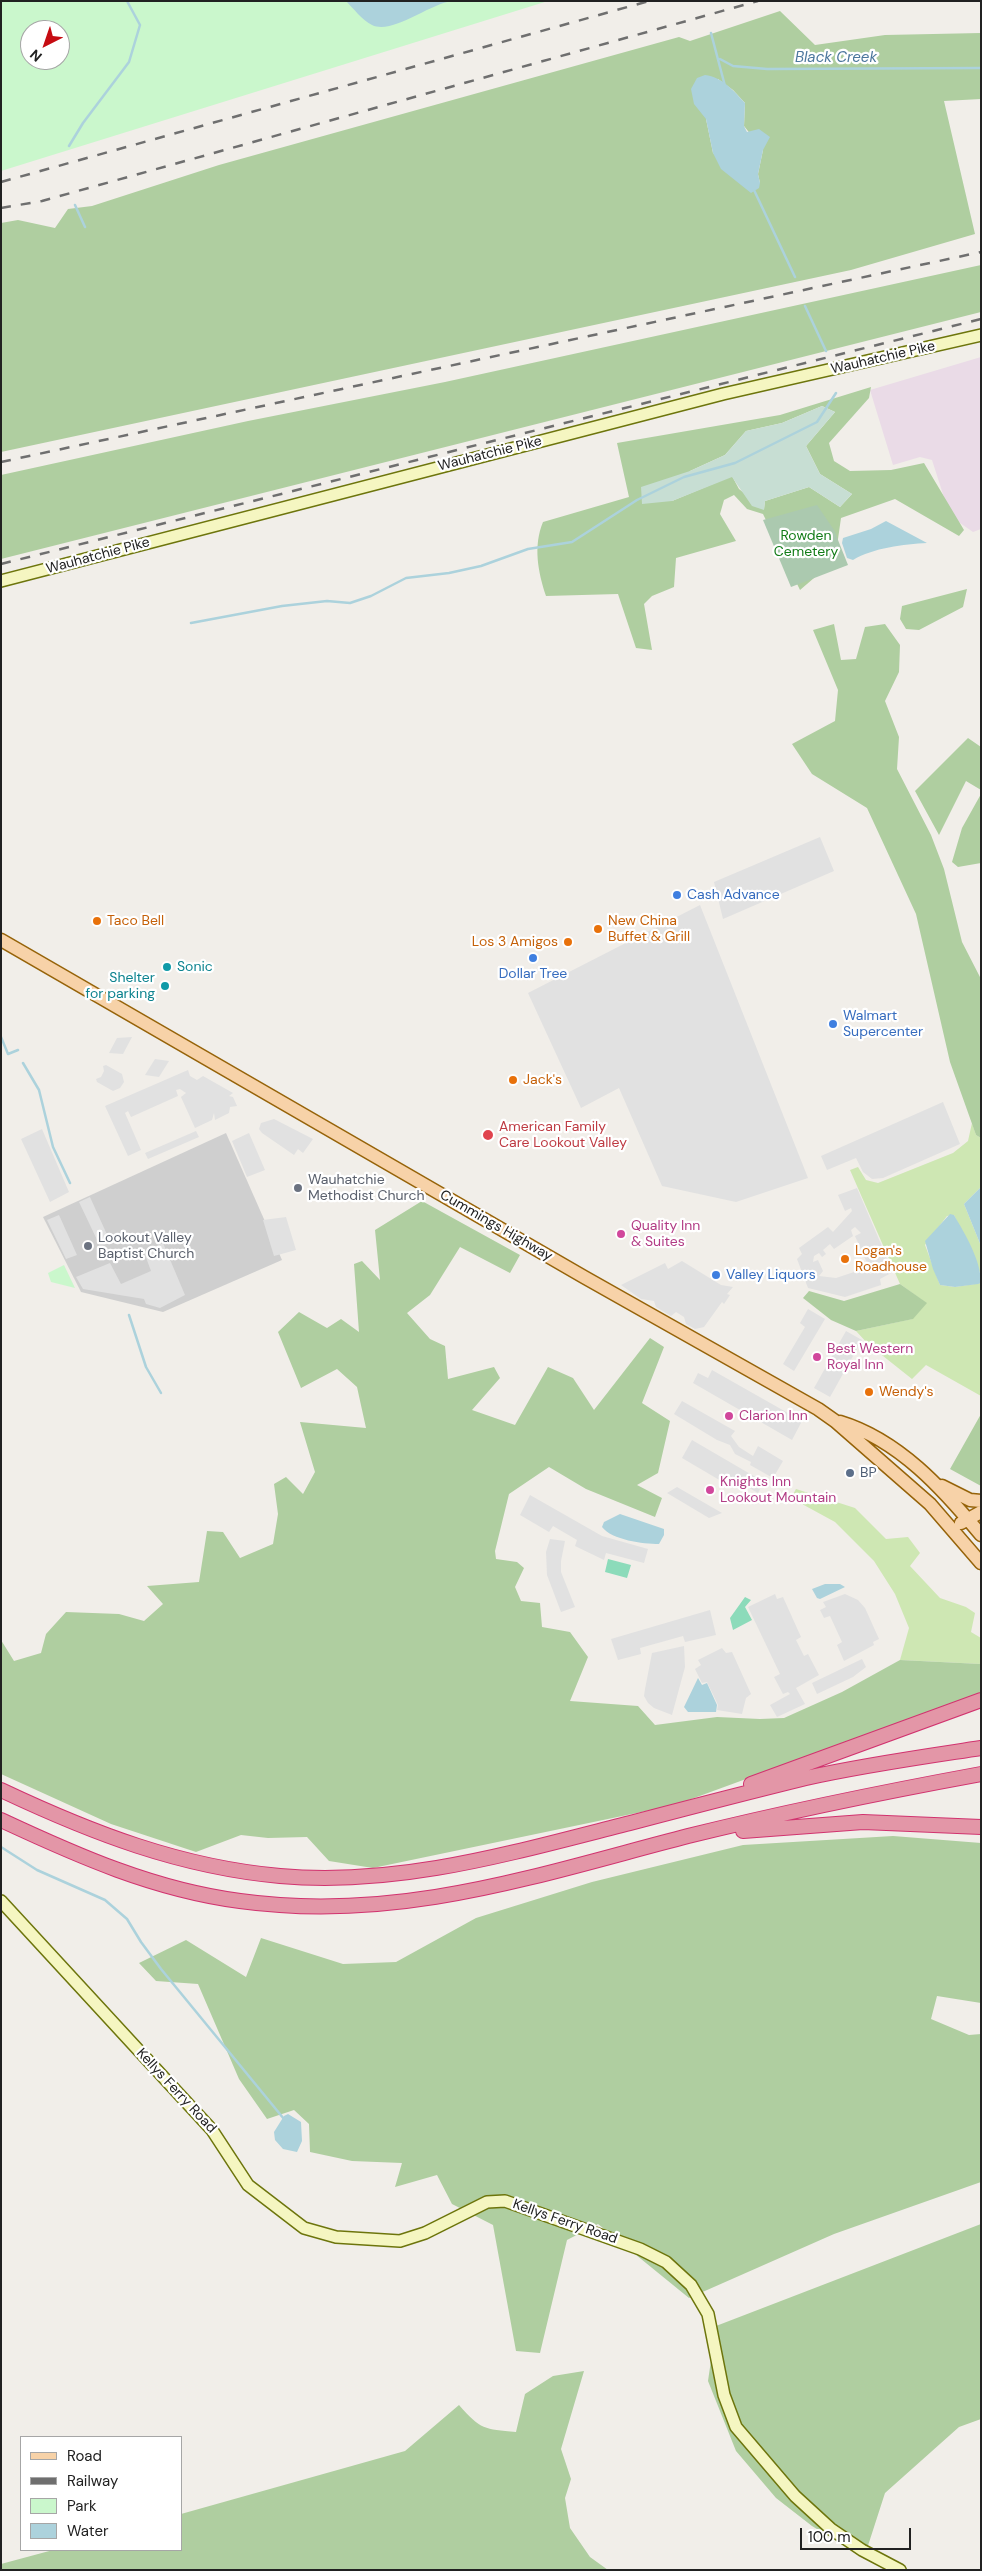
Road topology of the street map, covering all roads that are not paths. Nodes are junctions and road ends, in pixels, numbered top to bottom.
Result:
1 (981, 336) edge
2 (1, 581) edge
3 (1, 940) edge
4 (835, 1420) junction
5 (929, 1479) junction
6 (981, 1501) edge
7 (981, 1512) edge
8 (967, 1518) junction
9 (954, 1529) junction
10 (981, 1535) edge
11 (981, 1563) edge
12 (981, 1700) edge
13 (981, 1748) edge
14 (981, 1774) edge
15 (1, 1790) edge
16 (667, 1814) junction
17 (1, 1820) edge
18 (981, 1827) edge
19 (690, 1836) junction
20 (1, 1901) edge
21 (900, 2570) edge

1 - 2 street, Wauhatchie Pike
3 - 4 main road, Cummings Highway
4 - 5 main road, Cummings Highway
4 - 9 main road, Cummings Highway
5 - 6 main road
5 - 8 main road, Cummings Highway
7 - 8 main road
8 - 9 main road
8 - 10 main road, Cummings Highway
9 - 11 main road, Cummings Highway
12 - 16 highway
13 - 16 highway
14 - 19 highway
15 - 16 highway
17 - 19 highway
18 - 19 highway
20 - 21 street, Kellys Ferry Road

